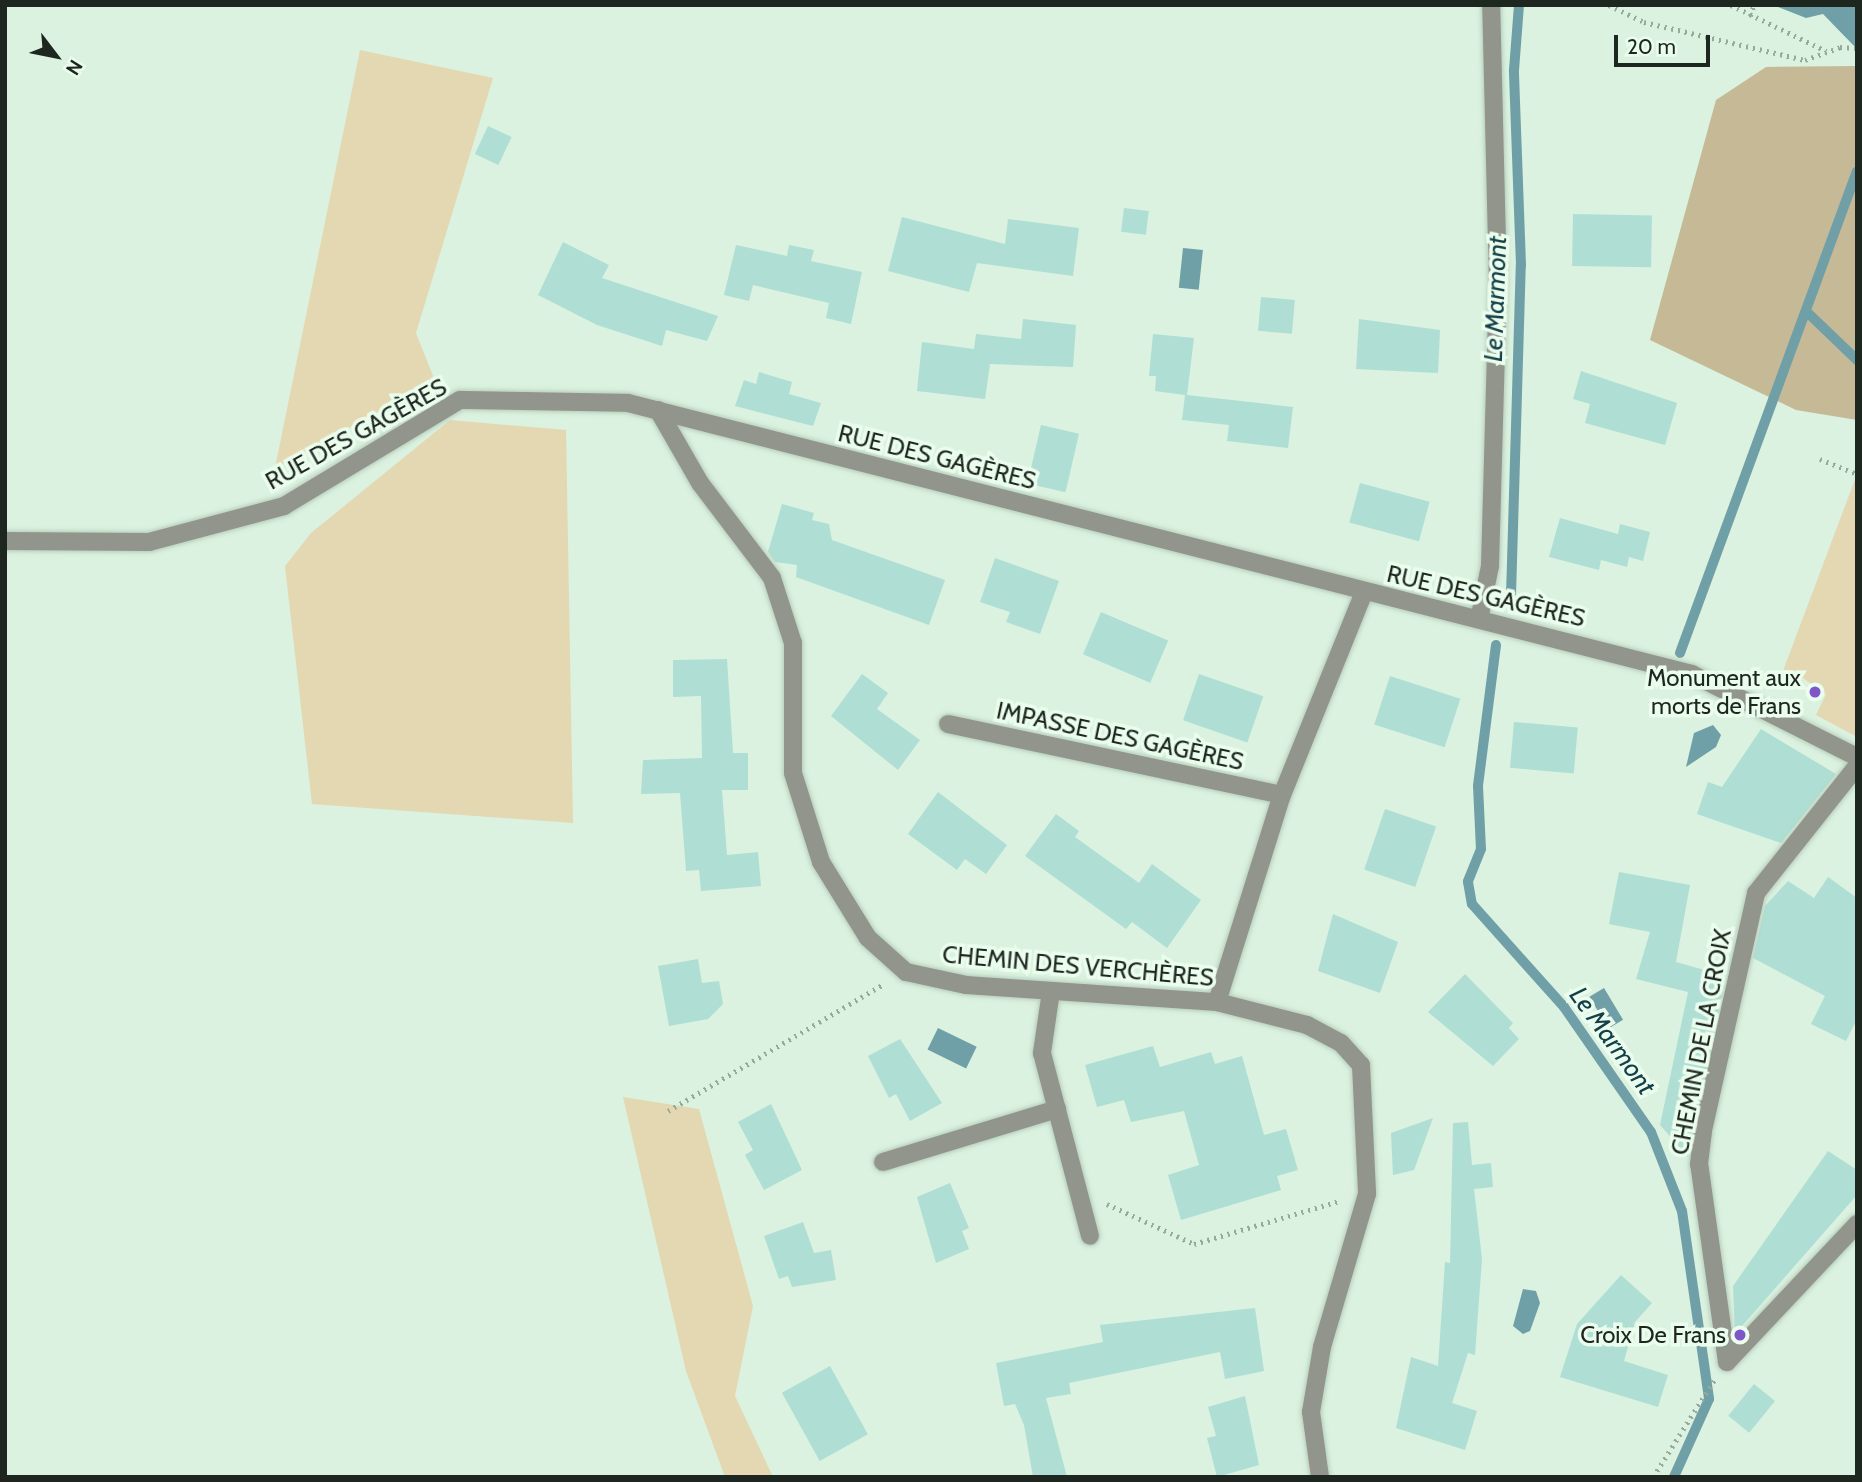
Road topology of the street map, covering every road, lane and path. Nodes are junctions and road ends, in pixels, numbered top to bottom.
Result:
1 (1491, 5) edge
2 (1609, 5) edge
3 (1731, 5) edge
4 (1754, 5) edge
5 (1750, 16) junction
6 (1857, 48) edge
7 (1827, 51) junction
8 (657, 410) junction
9 (1820, 459) dead end
10 (1857, 474) edge
11 (5, 541) edge
12 (1364, 592) junction
13 (1480, 615) junction
14 (948, 724) dead end
15 (1857, 757) edge
16 (1857, 766) edge
17 (1282, 795) junction
18 (906, 972) junction
19 (1051, 991) junction
20 (1217, 1002) junction
21 (1057, 1109) junction
22 (668, 1111) dead end
23 (883, 1162) dead end
24 (1079, 1191) junction
25 (1367, 1194) junction
26 (1857, 1224) edge
27 (1090, 1236) dead end
28 (1713, 1380) dead end
29 (1320, 1477) edge
30 (1653, 1477) edge

1 - 13 street
2 - 7 path
3 - 5 path
4 - 5 path
5 - 7 path
6 - 7 path
8 - 11 street, RUE DES GAGÈRES
8 - 12 street, RUE DES GAGÈRES
8 - 18 street, CHEMIN DES VERCHÈRES
9 - 10 path
12 - 13 street, RUE DES GAGÈRES
12 - 17 street
13 - 15 street, RUE DES GAGÈRES
14 - 17 street, IMPASSE DES GAGÈRES
16 - 26 street, CHEMIN DE LA CROIX
17 - 20 street
18 - 19 street, CHEMIN DES VERCHÈRES
18 - 22 path
19 - 20 street, CHEMIN DES VERCHÈRES
19 - 21 street
20 - 25 street, CHEMIN DES VERCHÈRES
21 - 23 street
21 - 24 street
24 - 25 path
24 - 27 street
25 - 29 street, CHEMIN DES VERCHÈRES
28 - 30 path

